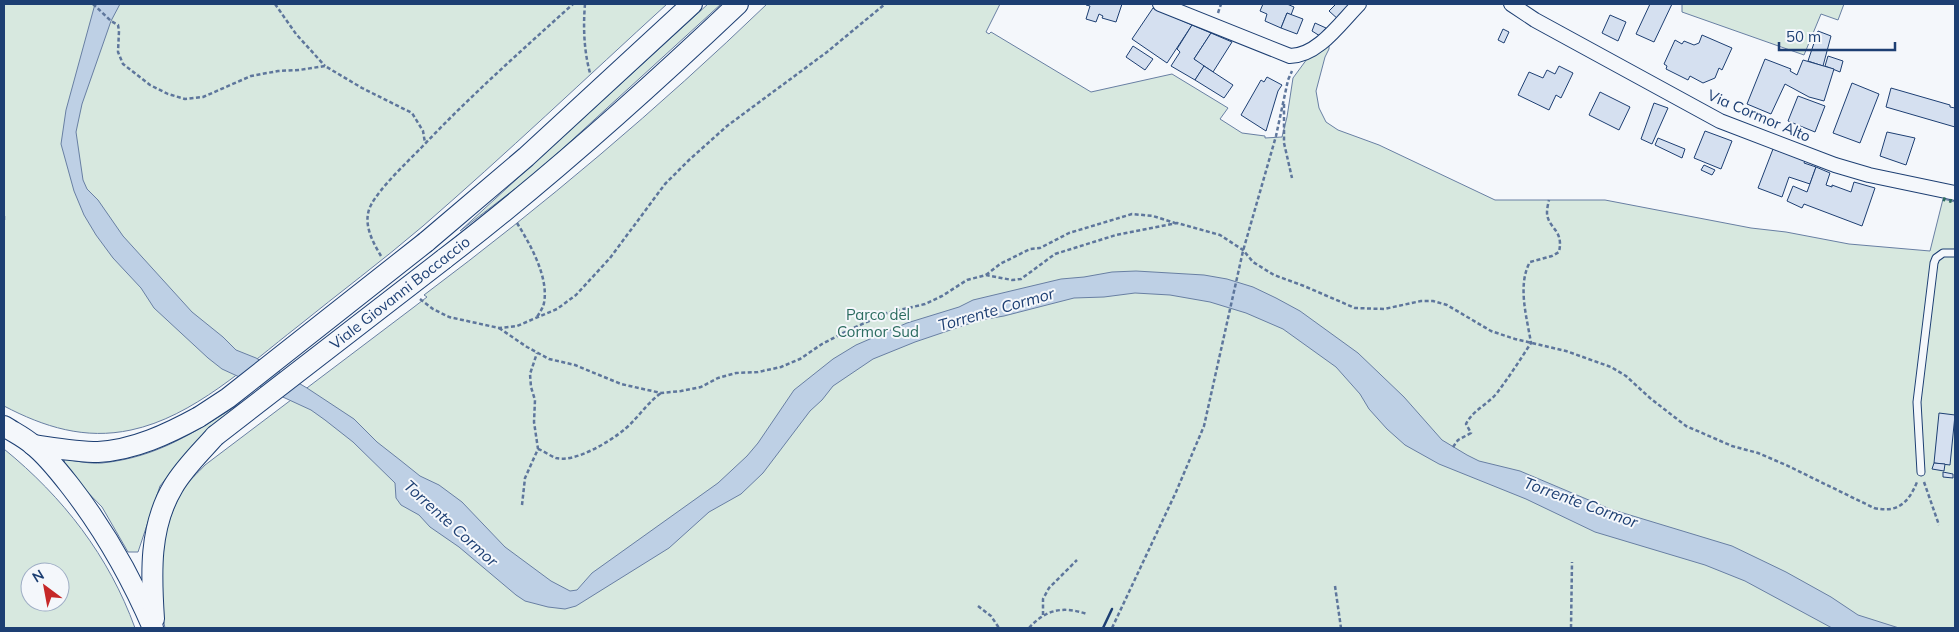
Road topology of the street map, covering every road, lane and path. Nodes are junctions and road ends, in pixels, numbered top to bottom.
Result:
1 (93, 4) edge
2 (275, 4) edge
3 (573, 4) edge
4 (585, 4) edge
5 (692, 4) edge
6 (738, 4) edge
7 (885, 4) edge
8 (1160, 4) edge
9 (1359, 4) edge
10 (1511, 4) edge
11 (1299, 56) junction
12 (325, 66) junction
13 (595, 94) junction
14 (1284, 98) junction
15 (425, 143) junction
16 (1292, 178) dead end
17 (1955, 193) edge
18 (1549, 200) dead end
19 (508, 208) junction
20 (1176, 223) junction
21 (368, 227) dead end
22 (1243, 250) junction
23 (1955, 253) edge
24 (986, 275) junction
25 (420, 300) dead end
26 (536, 318) junction
27 (499, 328) junction
28 (1531, 343) junction
29 (537, 353) junction
30 (661, 393) junction
31 (4, 426) edge
32 (33, 444) junction
33 (1453, 447) dead end
34 (538, 449) junction
35 (1921, 472) junction
36 (522, 505) dead end
37 (1939, 525) dead end
38 (1077, 560) dead end
39 (1572, 562) dead end
40 (1335, 586) dead end
41 (978, 606) dead end
42 (1087, 614) dead end
43 (1044, 615) junction
44 (154, 628) edge
45 (999, 628) edge
46 (1029, 628) edge
47 (1112, 628) edge
48 (1341, 628) edge
49 (1571, 628) edge

1 - 12 path
2 - 12 path
3 - 15 path
4 - 13 path
5 - 13 main road, Viale Giovanni Boccaccio
6 - 19 main road, Viale Giovanni Boccaccio
7 - 26 path
8 - 11 street
9 - 11 street
10 - 17 street, Via Cormor Alto
11 - 14 path
12 - 15 path
13 - 32 main road, Viale Giovanni Boccaccio, bridge
14 - 16 path
14 - 22 path
15 - 21 path
18 - 28 path
19 - 26 path
19 - 44 main road, Viale Giovanni Boccaccio, bridge
20 - 22 path
20 - 24 path
20 - 24 path
22 - 28 path
22 - 47 path
23 - 35 lane
24 - 30 path
25 - 27 path
26 - 27 path
27 - 29 path
28 - 33 path
28 - 35 path
29 - 30 path
29 - 34 path
30 - 34 path
31 - 32 main road
32 - 44 main road
34 - 36 path
35 - 37 path
38 - 43 path
39 - 49 path
40 - 48 path
41 - 45 path
42 - 43 path
43 - 46 path

